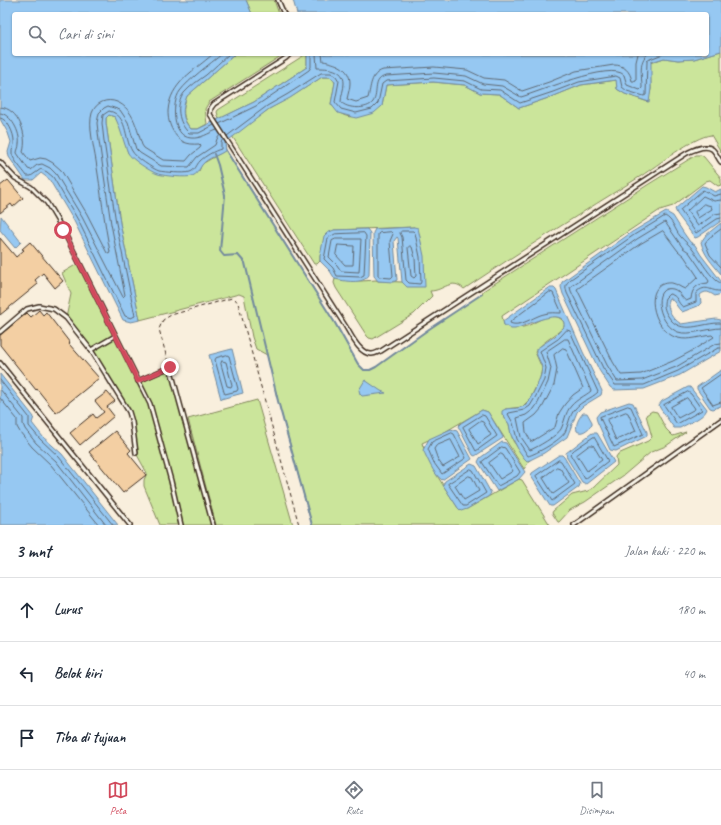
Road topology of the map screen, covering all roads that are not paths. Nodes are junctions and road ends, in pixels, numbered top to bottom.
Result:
1 (278, 0) edge
2 (283, 12) edge
3 (288, 56) edge
4 (0, 162) edge
5 (721, 162) edge
6 (0, 332) edge
7 (115, 336) junction
8 (91, 350) junction
9 (0, 363) edge
10 (138, 381) junction
11 (721, 420) edge
12 (136, 453) dead end
13 (130, 525) edge
14 (181, 525) edge
15 (213, 525) edge
16 (574, 525) edge

1 - 2 lane
3 - 5 lane
4 - 7 lane
6 - 8 lane
7 - 8 lane
7 - 10 lane
8 - 12 lane
9 - 13 lane
10 - 14 lane
10 - 15 lane
11 - 16 lane

